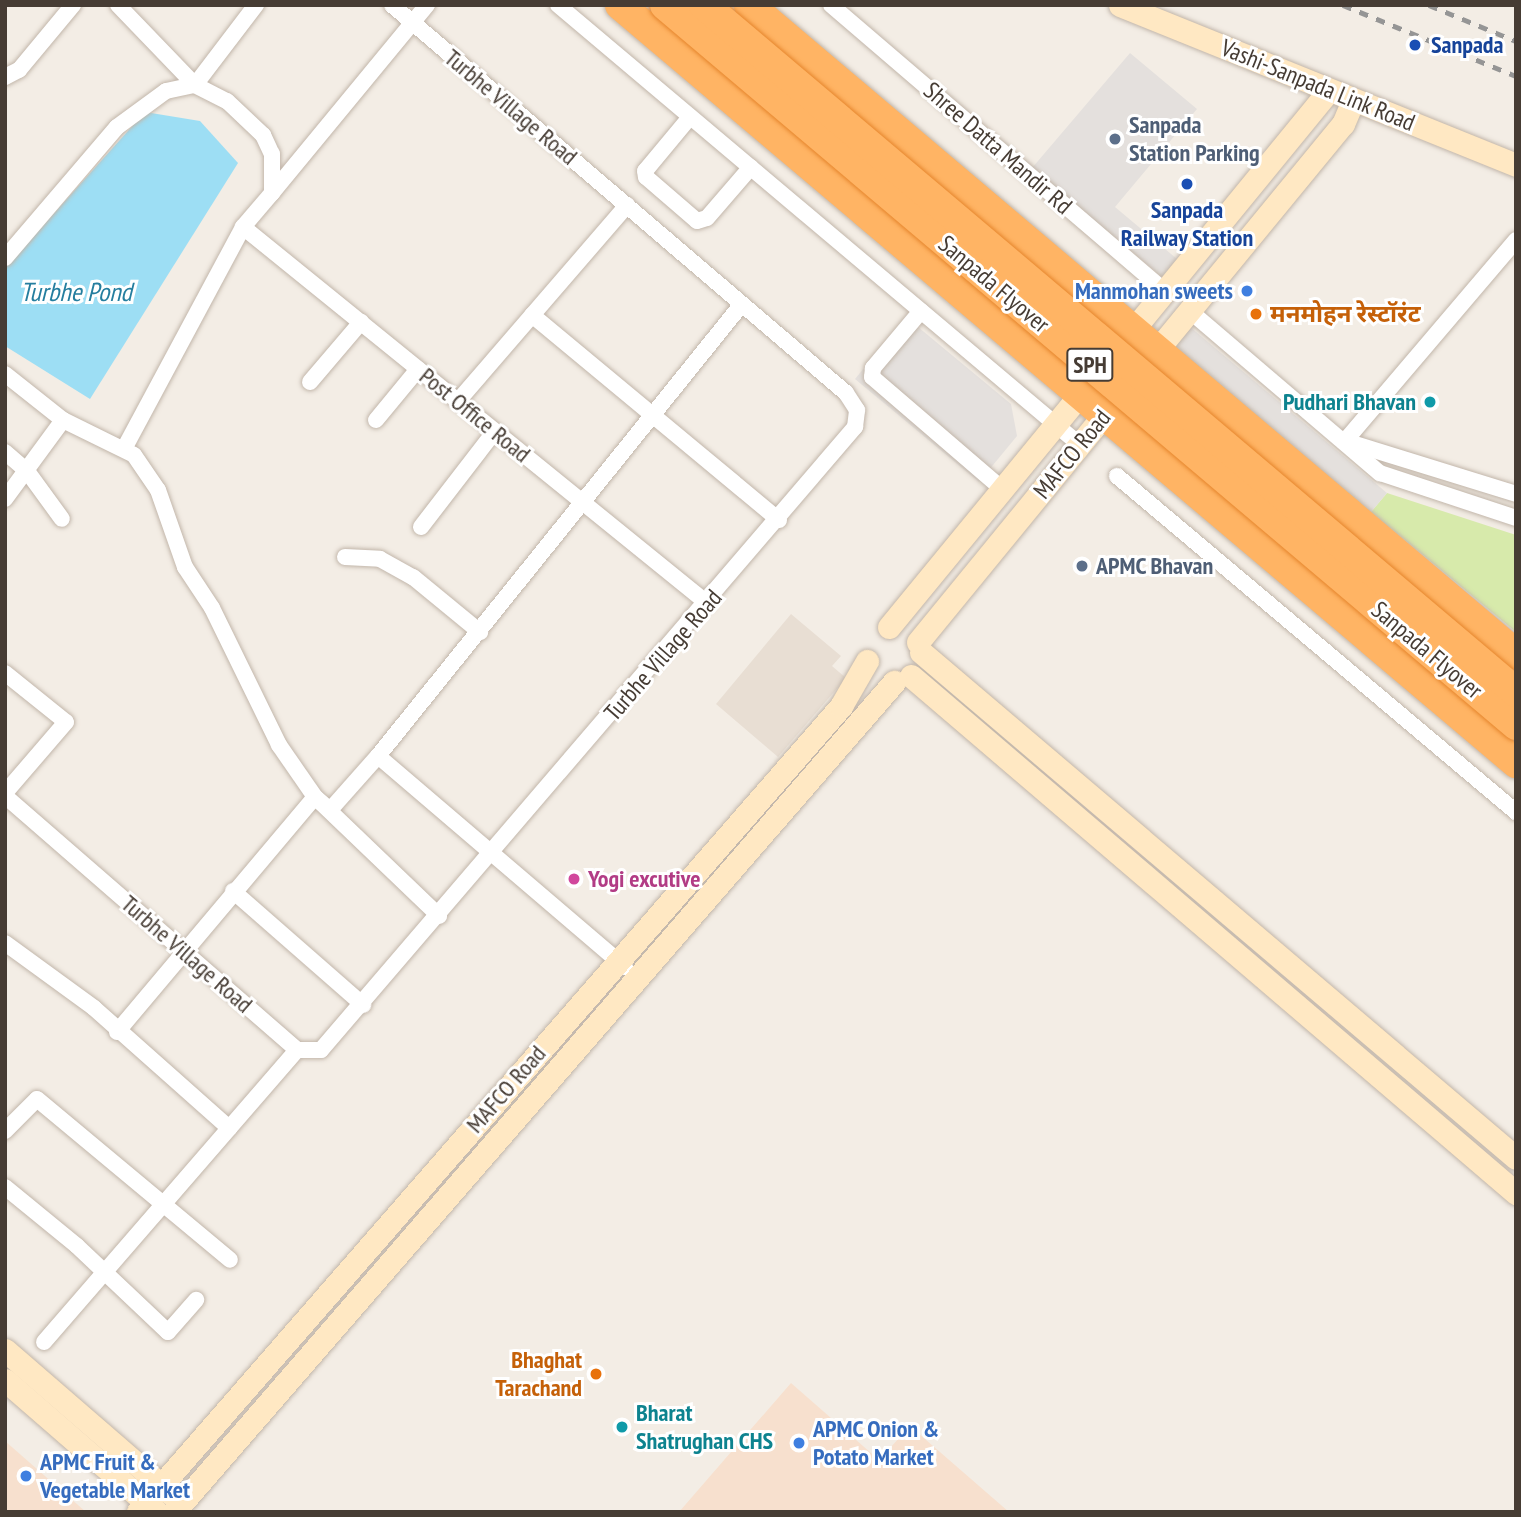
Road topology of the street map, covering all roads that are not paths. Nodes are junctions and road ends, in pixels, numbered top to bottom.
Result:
1 (73, 5) edge
2 (118, 5) edge
3 (257, 5) edge
4 (392, 5) edge
5 (427, 5) edge
6 (558, 5) edge
7 (620, 5) edge
8 (665, 5) edge
9 (704, 5) edge
10 (749, 5) edge
11 (831, 5) edge
12 (1119, 5) edge
13 (413, 23) junction
14 (5, 77) edge
15 (195, 85) junction
16 (1329, 90) junction
17 (1353, 100) junction
18 (691, 117) junction
19 (1516, 165) edge
20 (751, 167) junction
21 (272, 193) junction
22 (627, 205) junction
23 (243, 227) junction
24 (1516, 240) edge
25 (5, 258) edge
26 (1165, 291) junction
27 (742, 304) junction
28 (921, 311) junction
29 (1189, 311) junction
30 (532, 315) junction
31 (361, 322) junction
32 (1133, 330) junction
33 (1157, 351) junction
34 (418, 369) junction
35 (5, 374) edge
36 (310, 382) dead end
37 (1080, 394) junction
38 (458, 401) junction
39 (652, 412) junction
40 (1104, 415) junction
41 (63, 420) junction
42 (376, 420) dead end
43 (1056, 424) junction
44 (495, 431) junction
45 (1257, 435) junction
46 (1345, 441) junction
47 (1080, 445) junction
48 (124, 449) junction
49 (5, 452) edge
50 (27, 471) junction
51 (1116, 476) dead end
52 (1002, 489) junction
53 (1516, 494) edge
54 (1203, 498) junction
55 (5, 499) edge
56 (581, 501) junction
57 (1516, 518) edge
58 (62, 519) dead end
59 (779, 520) junction
60 (421, 527) dead end
61 (345, 556) dead end
62 (707, 603) junction
63 (889, 627) junction
64 (480, 632) junction
65 (920, 647) junction
66 (1516, 654) edge
67 (867, 661) junction
68 (5, 673) edge
69 (902, 679) junction
70 (1516, 692) edge
71 (1516, 725) edge
72 (378, 756) junction
73 (1516, 763) edge
74 (5, 794) edge
75 (315, 797) junction
76 (1516, 812) edge
77 (493, 854) junction
78 (233, 891) junction
79 (439, 916) junction
80 (5, 943) edge
81 (634, 943) junction
82 (183, 951) junction
83 (653, 960) junction
84 (618, 961) junction
85 (638, 978) junction
86 (363, 1005) junction
87 (117, 1032) junction
88 (297, 1050) junction
89 (229, 1128) junction
90 (5, 1131) edge
91 (448, 1156) junction
92 (1516, 1158) edge
93 (468, 1173) junction
94 (5, 1187) edge
95 (1516, 1193) edge
96 (164, 1204) junction
97 (230, 1260) dead end
98 (104, 1271) junction
99 (196, 1300) dead end
100 (44, 1342) dead end
101 (5, 1350) edge
102 (5, 1380) edge
103 (151, 1503) edge
104 (183, 1509) edge

1 - 14 street
2 - 15 street
3 - 15 street
4 - 13 street, Turbhe Village Road
5 - 13 street
6 - 18 street
7 - 37 highway
8 - 71 highway, Sanpada Flyover / SPH, bridge
9 - 70 highway, Sanpada Flyover / SPH, bridge
10 - 32 highway
11 - 26 street, Shree Datta Mandir Rd
12 - 16 main road, Vashi-Sanpada Link Road
13 - 21 street
13 - 22 street, Turbhe Village Road
15 - 21 street
15 - 25 street
16 - 17 main road, Vashi-Sanpada Link Road
16 - 26 main road, MAFCO Road
17 - 19 main road, Vashi-Sanpada Link Road
17 - 29 main road, MAFCO Road
18 - 20 street
18 - 20 street
20 - 28 street
21 - 23 street
22 - 27 street, Turbhe Village Road
22 - 30 street
23 - 31 street, Post Office Road
23 - 48 street
24 - 46 street
26 - 32 main road, MAFCO Road
27 - 39 street
27 - 59 street, Turbhe Village Road
28 - 43 street
28 - 52 street
29 - 33 main road, MAFCO Road
29 - 46 street
30 - 38 street
30 - 39 street
31 - 34 street, Post Office Road
31 - 36 street
32 - 33 highway
32 - 37 main road, MAFCO Road
33 - 40 main road, MAFCO Road
33 - 45 highway
34 - 38 street, Post Office Road
34 - 42 street
35 - 41 street
37 - 40 highway
37 - 43 main road, MAFCO Road
38 - 44 street, Post Office Road
39 - 56 street
39 - 59 street
40 - 47 main road, MAFCO Road
40 - 54 highway
41 - 48 street
41 - 50 street
43 - 47 street
43 - 52 main road, MAFCO Road
44 - 56 street, Post Office Road
44 - 60 street
45 - 54 highway
45 - 66 highway
46 - 53 street
46 - 57 street
47 - 65 main road, MAFCO Road
48 - 75 street
49 - 50 street
50 - 55 street
50 - 58 street
51 - 76 street
52 - 63 main road, MAFCO Road
54 - 73 highway
56 - 62 street, Post Office Road
56 - 64 street
59 - 62 street, Turbhe Village Road
61 - 64 street
62 - 77 street, Turbhe Village Road
63 - 65 main road
63 - 67 main road
64 - 72 street
65 - 69 main road
65 - 92 main road
67 - 69 main road
67 - 81 main road, MAFCO Road
68 - 74 street
69 - 83 main road, MAFCO Road
69 - 95 main road
72 - 75 street
72 - 77 street
74 - 82 street, Turbhe Village Road
75 - 78 street
75 - 79 street
77 - 79 street, Turbhe Village Road
77 - 84 street
78 - 82 street
78 - 86 street
79 - 86 street, Turbhe Village Road
80 - 87 street
81 - 83 street
81 - 84 main road, MAFCO Road
82 - 87 street
82 - 88 street, Turbhe Village Road
83 - 85 main road, MAFCO Road
84 - 85 street
84 - 91 main road, MAFCO Road
85 - 93 main road, MAFCO Road
86 - 88 street, Turbhe Village Road
87 - 89 street
88 - 89 street
89 - 96 street
90 - 96 street
91 - 93 street
91 - 103 main road, MAFCO Road
93 - 104 main road, MAFCO Road
94 - 98 street
96 - 97 street
96 - 98 street
98 - 99 street
98 - 100 street
101 - 103 main road
102 - 103 main road
103 - 104 main road

